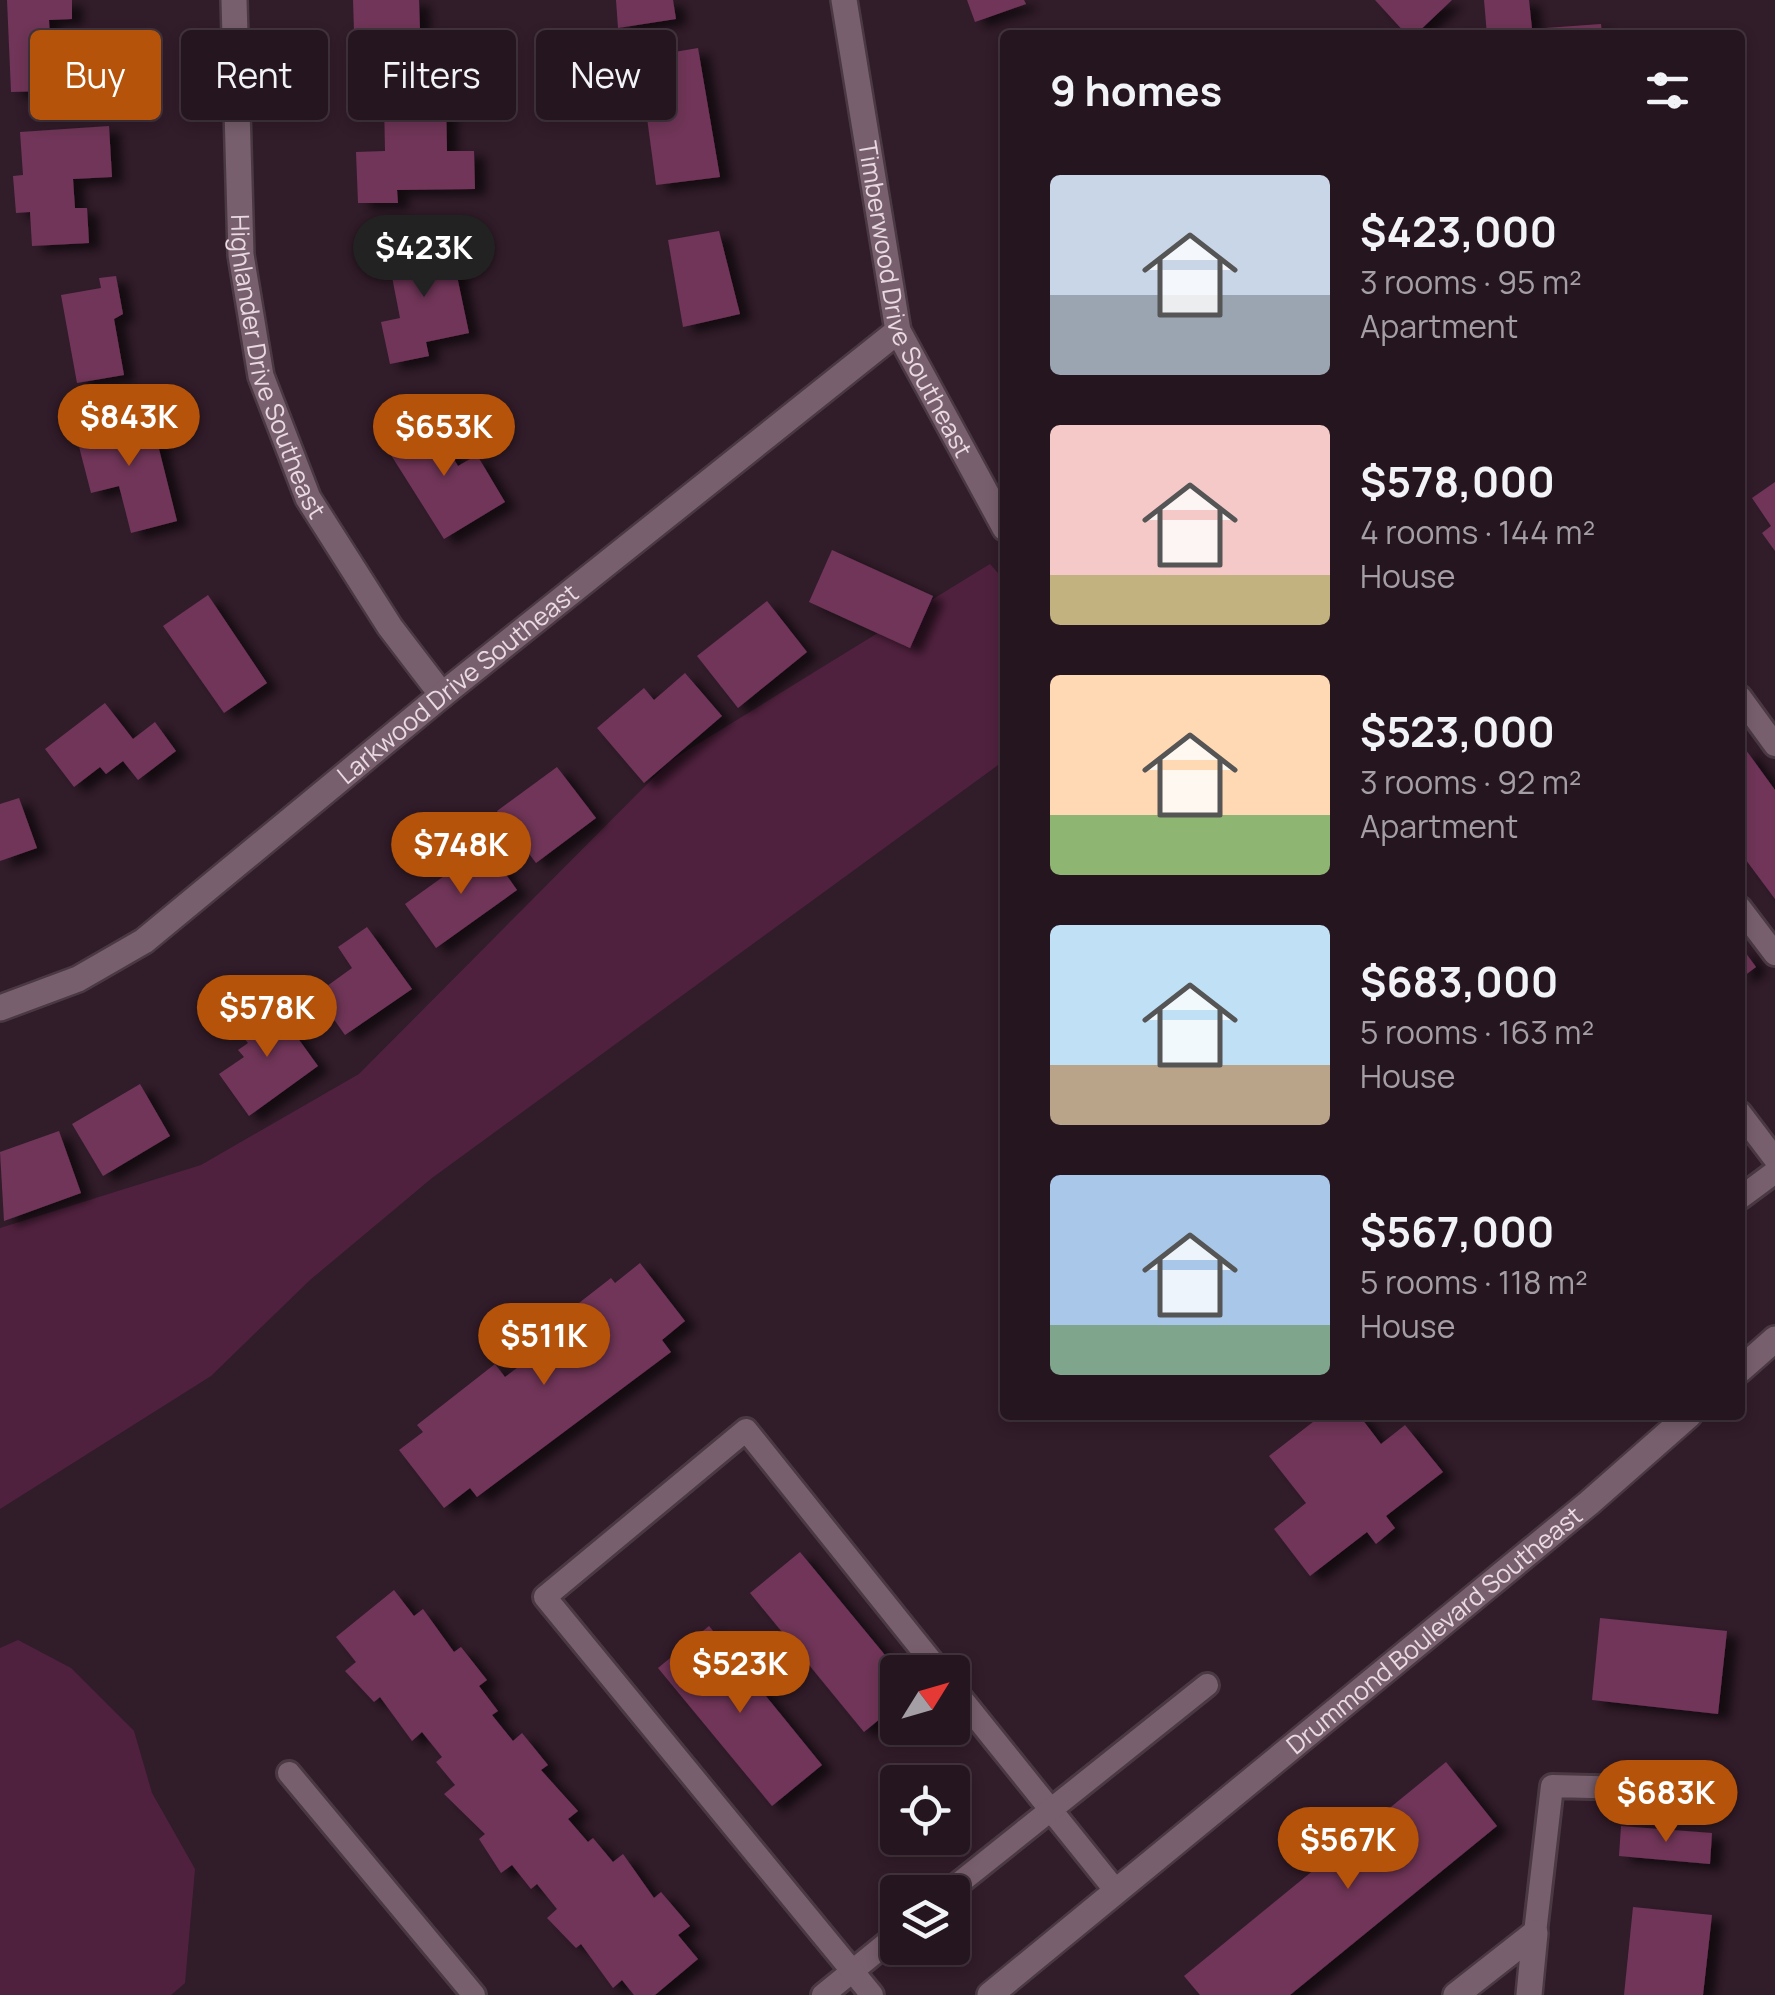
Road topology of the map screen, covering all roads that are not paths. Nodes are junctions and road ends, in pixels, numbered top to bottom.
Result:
1 (234, 0) edge
2 (844, 0) edge
3 (898, 331) junction
4 (1000, 519) edge
5 (442, 695) junction
6 (1749, 729) edge
7 (1775, 745) edge
8 (1745, 915) edge
9 (1775, 954) edge
10 (0, 1008) edge
11 (1745, 1120) edge
12 (1775, 1160) edge
13 (1775, 1172) edge
14 (1745, 1194) edge
15 (1775, 1339) edge
16 (1745, 1366) edge
17 (1682, 1420) edge
18 (926, 1655) edge
19 (1208, 1685) dead end
20 (970, 1710) edge
21 (289, 1773) dead end
22 (1712, 1790) dead end
23 (1049, 1808) junction
24 (968, 1875) edge
25 (1116, 1892) junction
26 (1535, 1933) junction
27 (880, 1949) edge
28 (852, 1972) junction
29 (474, 1995) edge
30 (824, 1995) edge
31 (872, 1995) edge
32 (990, 1995) edge
33 (1456, 1995) edge
34 (1529, 1995) edge

1 - 5 street, Highlander Drive Southeast
2 - 3 street, Timberwood Drive Southeast
3 - 4 street, Timberwood Drive Southeast
3 - 5 street, Larkwood Drive Southeast
5 - 10 street, Larkwood Drive Southeast
6 - 7 lane
8 - 9 lane
11 - 12 lane
13 - 14 lane
15 - 16 street
17 - 25 street, Drummond Boulevard Southeast
18 - 28 lane
19 - 23 lane
20 - 23 lane
21 - 29 lane
22 - 26 lane
23 - 24 lane
23 - 25 lane
25 - 32 street, Drummond Boulevard Southeast
26 - 33 street
26 - 34 street
27 - 28 lane
28 - 30 lane
28 - 31 lane

